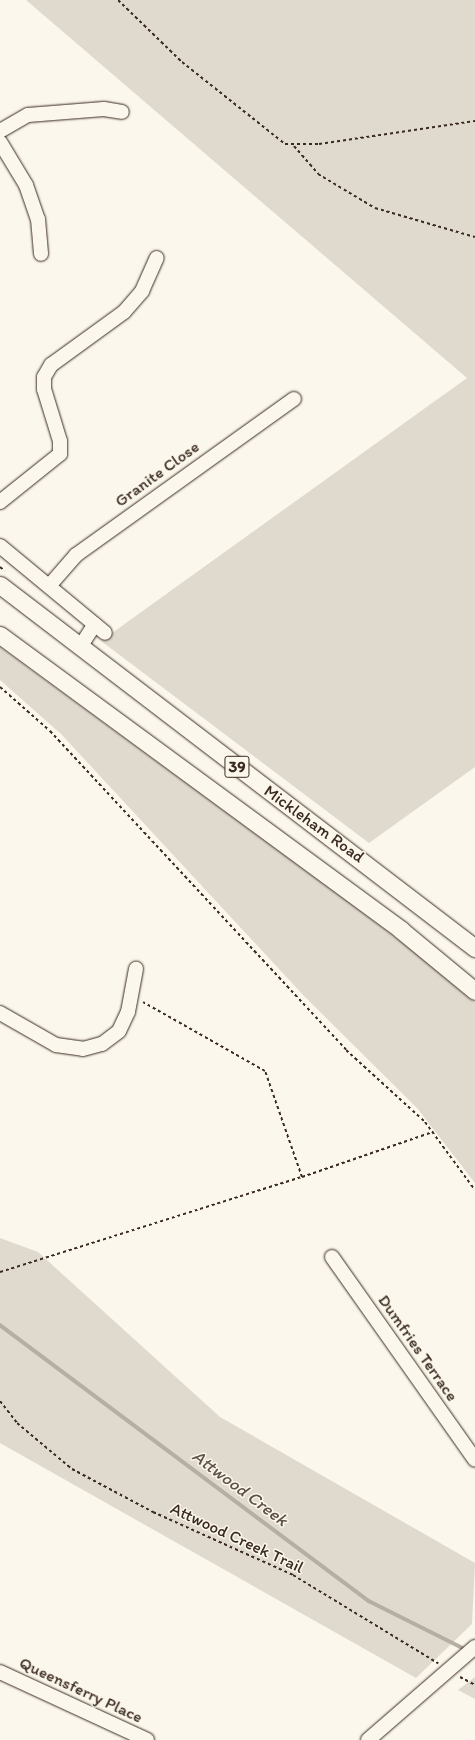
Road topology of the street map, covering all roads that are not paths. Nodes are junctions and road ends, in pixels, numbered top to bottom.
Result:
1 (122, 112) dead end
2 (0, 131) edge
3 (0, 142) edge
4 (42, 254) dead end
5 (157, 258) dead end
6 (294, 399) dead end
7 (0, 502) edge
8 (0, 546) edge
9 (0, 585) edge
10 (49, 586) junction
11 (0, 635) edge
12 (80, 647) junction
13 (475, 948) edge
14 (136, 969) dead end
15 (475, 991) edge
16 (0, 1013) edge
17 (332, 1257) dead end
18 (475, 1460) edge
19 (475, 1647) edge
20 (0, 1672) edge
21 (147, 1740) edge
22 (368, 1740) edge

1 - 2 street
3 - 4 street
5 - 7 street
6 - 10 street, Granite Close
8 - 10 street
9 - 12 main road, Mickleham Road / 39
10 - 12 street
11 - 15 main road, Mickleham Road / 39
12 - 13 main road, Mickleham Road / 39
14 - 16 street
17 - 18 street, Dumfries Terrace
19 - 22 street
20 - 21 street, Queensferry Place

